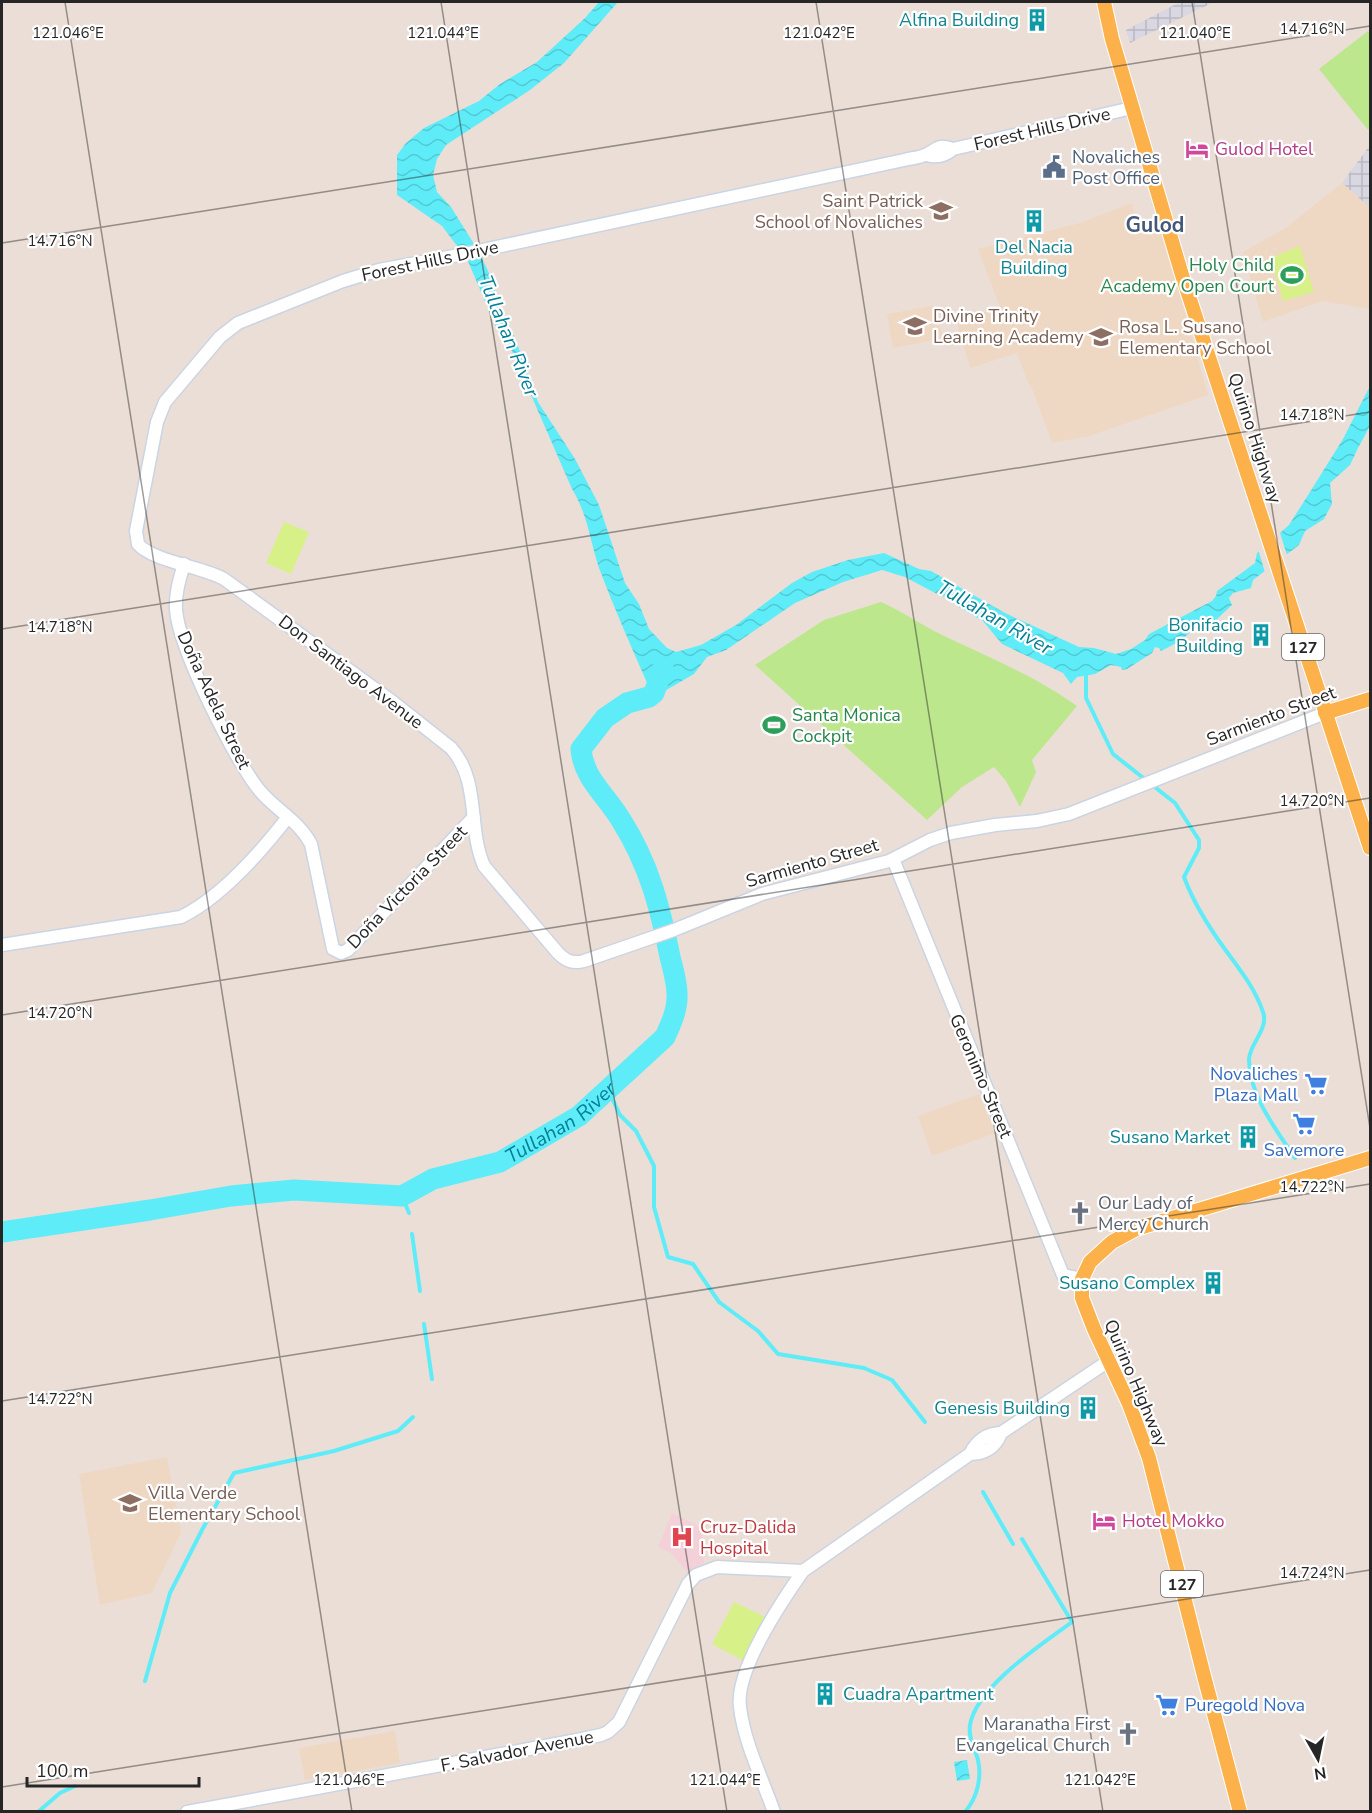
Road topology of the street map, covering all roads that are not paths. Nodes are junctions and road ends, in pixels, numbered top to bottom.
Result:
1 (1104, 2) edge
2 (1132, 108) junction
3 (184, 564) junction
4 (1371, 699) edge
5 (1325, 713) junction
6 (288, 817) junction
7 (474, 817) junction
8 (1371, 848) edge
9 (893, 859) junction
10 (2, 945) edge
11 (337, 952) joint
12 (1371, 1158) edge
13 (1082, 1280) junction
14 (1110, 1360) junction
15 (802, 1571) junction
16 (187, 1812) edge
17 (774, 1812) edge
18 (1240, 1812) edge

1 - 2 main road, Quirino Highway / 127
2 - 3 street, Forest Hills Drive
2 - 5 main road, Quirino Highway / 127
3 - 6 street, Doña Adela Street
3 - 7 street, Don Santiago Avenue
4 - 5 main road, Sarmiento Street
5 - 8 main road, Quirino Highway / 127
5 - 9 street, Sarmiento Street
6 - 10 street
6 - 11 street, Doña Adela Street
7 - 9 street, Sarmiento Street
7 - 11 street, Doña Victoria Street
9 - 13 street, Geronimo Street
12 - 13 main road
13 - 14 main road, Quirino Highway / 127
14 - 15 street
14 - 18 main road, Quirino Highway / 127
15 - 16 street, F. Salvador Avenue
15 - 17 street

